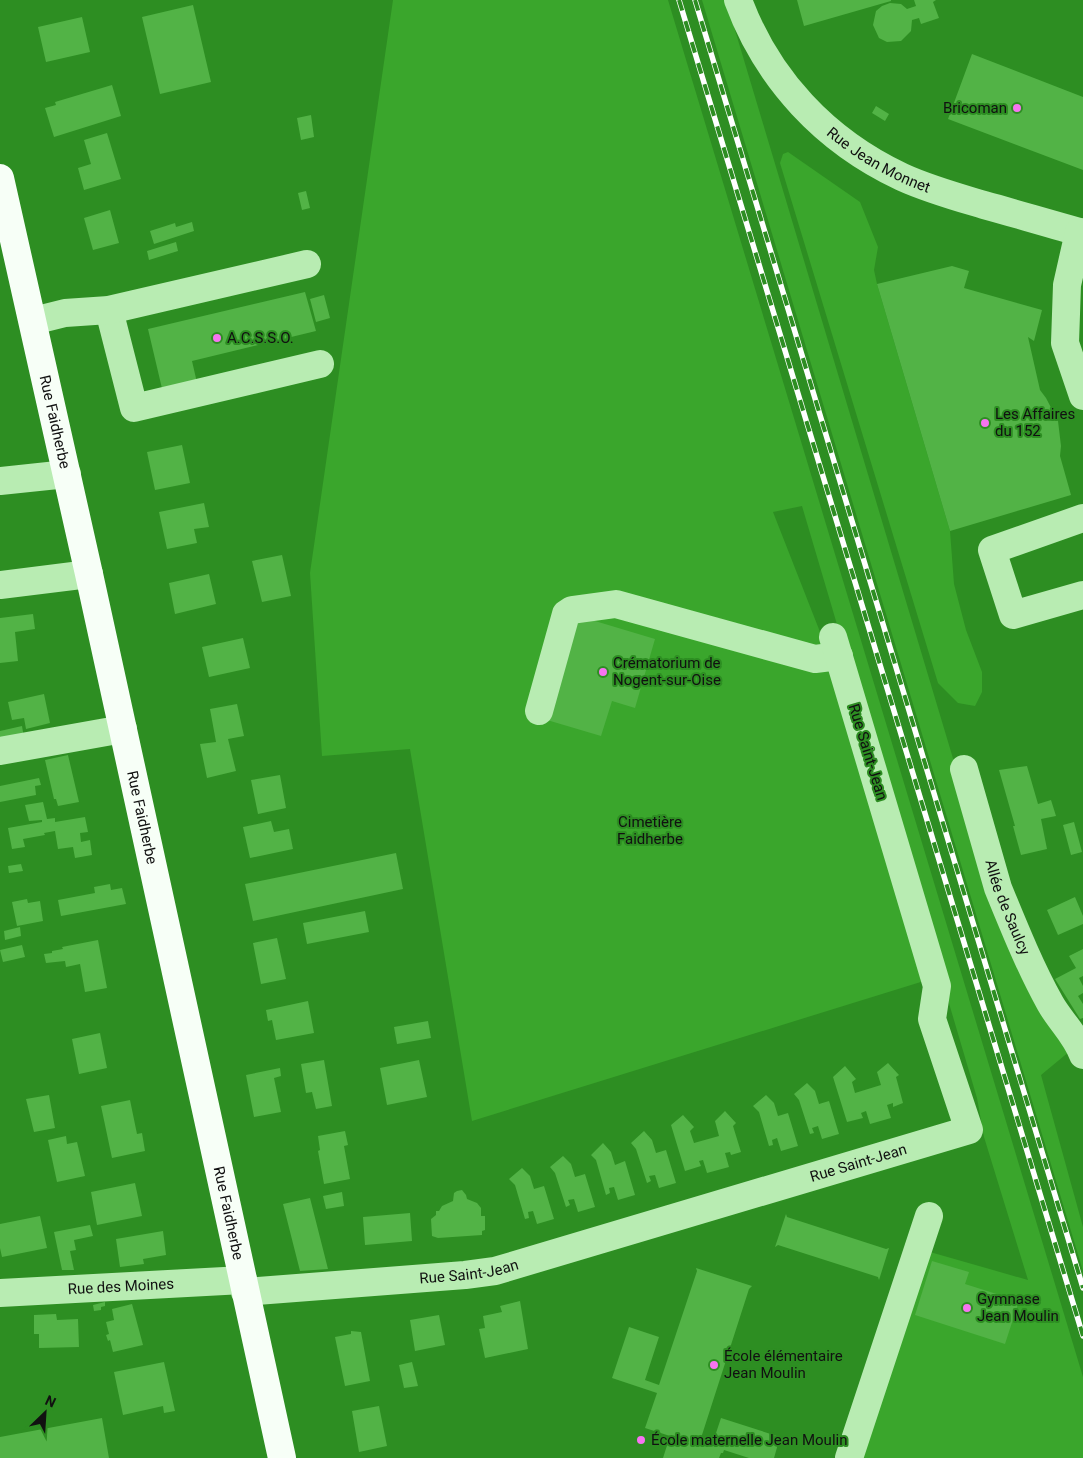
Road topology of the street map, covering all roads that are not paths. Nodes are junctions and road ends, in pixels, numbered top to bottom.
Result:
1 (738, 0) edge
2 (0, 178) edge
3 (4, 212) edge
4 (1081, 233) edge
5 (307, 264) dead end
6 (1075, 287) edge
7 (108, 310) junction
8 (33, 320) junction
9 (320, 364) dead end
10 (1083, 396) edge
11 (66, 474) junction
12 (0, 482) edge
13 (1083, 518) edge
14 (89, 574) junction
15 (0, 585) edge
16 (1083, 595) edge
17 (539, 712) dead end
18 (123, 729) junction
19 (0, 751) edge
20 (964, 769) dead end
21 (1080, 1041) edge
22 (929, 1216) dead end
23 (244, 1286) junction
24 (0, 1293) edge
25 (282, 1458) edge
26 (849, 1458) edge

1 - 4 street, Rue Jean Monnet
2 - 3 main road, Rue Faidherbe
3 - 8 main road, Rue Faidherbe
4 - 6 street
5 - 7 street
6 - 10 street
7 - 8 street
7 - 9 street
8 - 11 main road, Rue Faidherbe
11 - 12 street
11 - 14 main road, Rue Faidherbe
13 - 16 street
14 - 15 street
14 - 18 main road, Rue Faidherbe
17 - 23 street, Rue Saint-Jean
18 - 19 street
18 - 23 main road, Rue Faidherbe
20 - 21 street, Allée de Saulcy
22 - 26 street
23 - 24 street, Rue des Moines
23 - 25 main road, Rue Faidherbe

